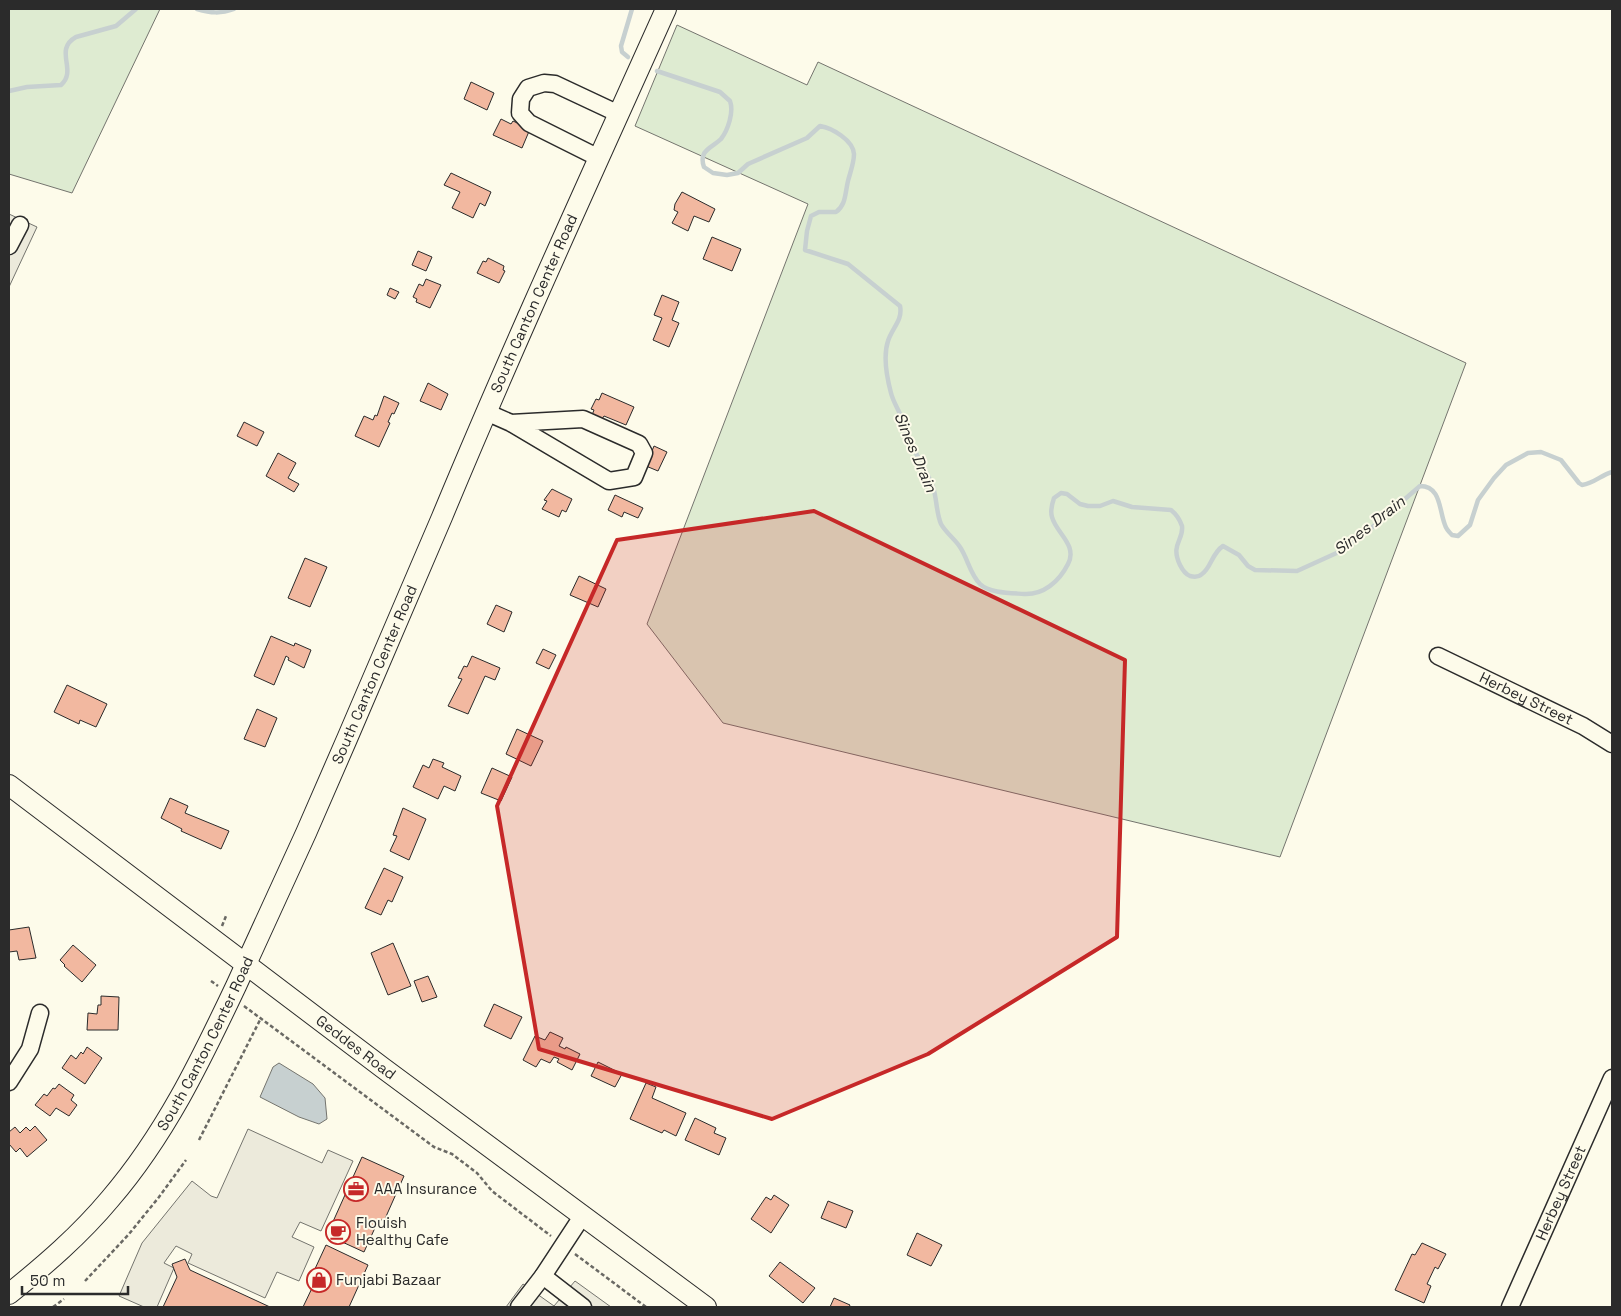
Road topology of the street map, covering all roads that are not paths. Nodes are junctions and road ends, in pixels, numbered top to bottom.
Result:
1 (666, 9) edge
2 (619, 114) junction
3 (600, 158) junction
4 (20, 225) dead end
5 (9, 246) edge
6 (486, 412) junction
7 (511, 423) junction
8 (1438, 656) dead end
9 (1612, 744) edge
10 (9, 785) edge
11 (246, 964) junction
12 (40, 1013) dead end
13 (1612, 1078) edge
14 (9, 1082) edge
15 (583, 1215) junction
16 (543, 1276) junction
17 (9, 1294) edge
18 (575, 1305) edge
19 (519, 1307) edge
20 (706, 1307) edge
21 (1510, 1307) edge

1 - 2 main road, South Canton Center Road
2 - 3 main road, South Canton Center Road
2 - 3 street
3 - 6 main road, South Canton Center Road
4 - 5 street
6 - 7 street
6 - 11 main road, South Canton Center Road
7 - 7 street
8 - 9 street, Herbey Street
10 - 11 main road, Geddes Road
11 - 15 main road, Geddes Road
11 - 17 main road, South Canton Center Road
12 - 14 street
13 - 21 street, Herbey Street
15 - 16 street
15 - 20 main road, Geddes Road
16 - 18 street
16 - 19 street

